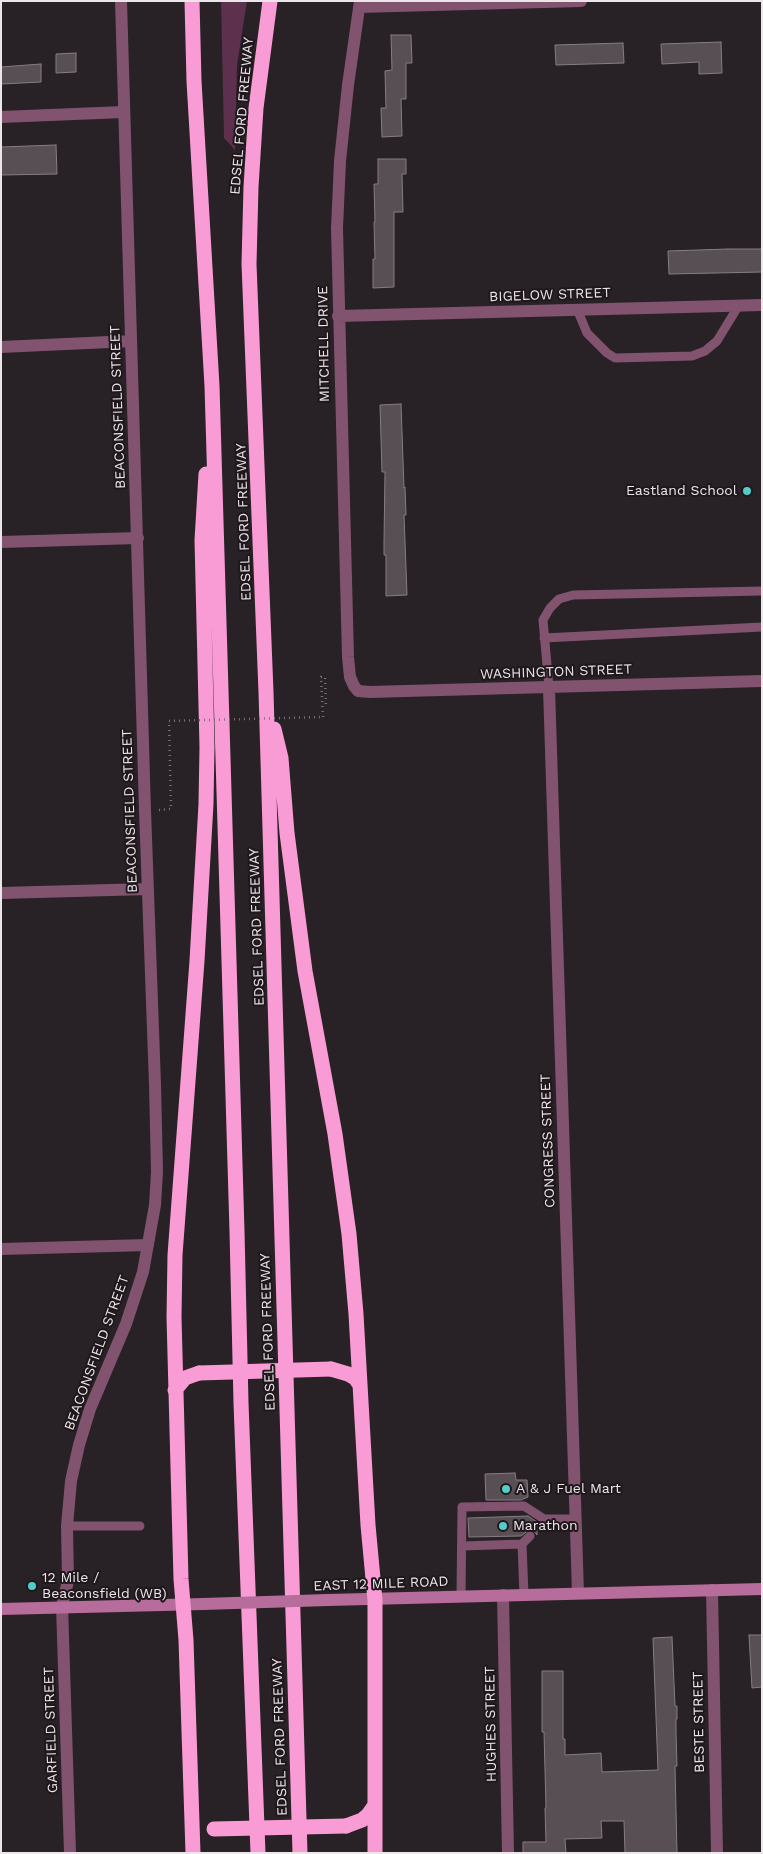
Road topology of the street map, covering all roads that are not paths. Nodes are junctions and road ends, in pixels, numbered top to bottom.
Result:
1 (121, 1) edge
2 (192, 1) edge
3 (270, 1) edge
4 (581, 1) edge
5 (359, 4) edge
6 (124, 112) junction
7 (1, 117) edge
8 (762, 305) edge
9 (739, 306) junction
10 (577, 309) junction
11 (338, 316) junction
12 (131, 341) junction
13 (1, 347) edge
14 (212, 386) junction
15 (138, 538) junction
16 (1, 542) edge
17 (762, 591) edge
18 (762, 627) edge
19 (544, 638) junction
20 (762, 681) edge
21 (354, 686) joint
22 (548, 688) junction
23 (266, 692) junction
24 (148, 889) junction
25 (1, 893) edge
26 (148, 1245) junction
27 (1, 1249) edge
28 (360, 1385) junction
29 (175, 1390) junction
30 (544, 1519) junction
31 (576, 1519) junction
32 (67, 1526) junction
33 (140, 1526) dead end
34 (538, 1527) dead end
35 (530, 1536) dead end
36 (522, 1544) junction
37 (463, 1546) junction
38 (762, 1589) edge
39 (712, 1590) junction
40 (578, 1593) junction
41 (524, 1594) junction
42 (503, 1595) junction
43 (461, 1596) junction
44 (375, 1600) junction
45 (183, 1604) junction
46 (62, 1606) junction
47 (1, 1609) edge
48 (375, 1805) junction
49 (192, 1811) junction
50 (70, 1853) edge
51 (193, 1853) edge
52 (258, 1853) edge
53 (300, 1853) edge
54 (375, 1853) edge
55 (508, 1853) edge
56 (717, 1853) edge

1 - 6 street, BEACONSFIELD STREET
2 - 14 highway, EDSEL FORD FREEWAY
3 - 23 highway, EDSEL FORD FREEWAY
4 - 5 street
5 - 11 street, MITCHELL DRIVE
6 - 7 street
6 - 12 street, BEACONSFIELD STREET
8 - 9 street, BIGELOW STREET
9 - 10 street, BIGELOW STREET
9 - 10 lane
10 - 11 street, BIGELOW STREET
11 - 21 street, MITCHELL DRIVE
12 - 13 street
12 - 15 street, BEACONSFIELD STREET
14 - 29 highway
14 - 52 highway, EDSEL FORD FREEWAY
15 - 16 street
15 - 24 street, BEACONSFIELD STREET
17 - 19 lane
18 - 19 lane
19 - 22 lane
20 - 22 street, WASHINGTON STREET
21 - 22 street, WASHINGTON STREET
22 - 31 street, CONGRESS STREET
23 - 28 highway
23 - 53 highway, EDSEL FORD FREEWAY
24 - 25 street
24 - 26 street, BEACONSFIELD STREET
26 - 27 street
26 - 32 street, BEACONSFIELD STREET
28 - 29 highway, bridge
28 - 44 highway
29 - 45 highway
30 - 31 lane
30 - 34 lane
30 - 37 lane
31 - 40 street, CONGRESS STREET
32 - 33 lane
32 - 46 street, BEACONSFIELD STREET
35 - 36 lane
36 - 37 lane
36 - 41 lane
37 - 43 lane
38 - 39 main road, EAST 12 MILE ROAD
39 - 40 main road, EAST 12 MILE ROAD
39 - 56 street, BESTE STREET
40 - 41 main road, EAST 12 MILE ROAD
41 - 42 main road, EAST 12 MILE ROAD
42 - 43 main road, EAST 12 MILE ROAD
42 - 55 street, HUGHES STREET
43 - 44 main road, EAST 12 MILE ROAD
44 - 45 main road, EAST 12 MILE ROAD, bridge
44 - 48 highway
45 - 46 main road, EAST 12 MILE ROAD
45 - 49 highway
46 - 47 main road, EAST 12 MILE ROAD
46 - 50 street, GARFIELD STREET
48 - 49 highway, bridge
48 - 54 highway
49 - 51 highway

